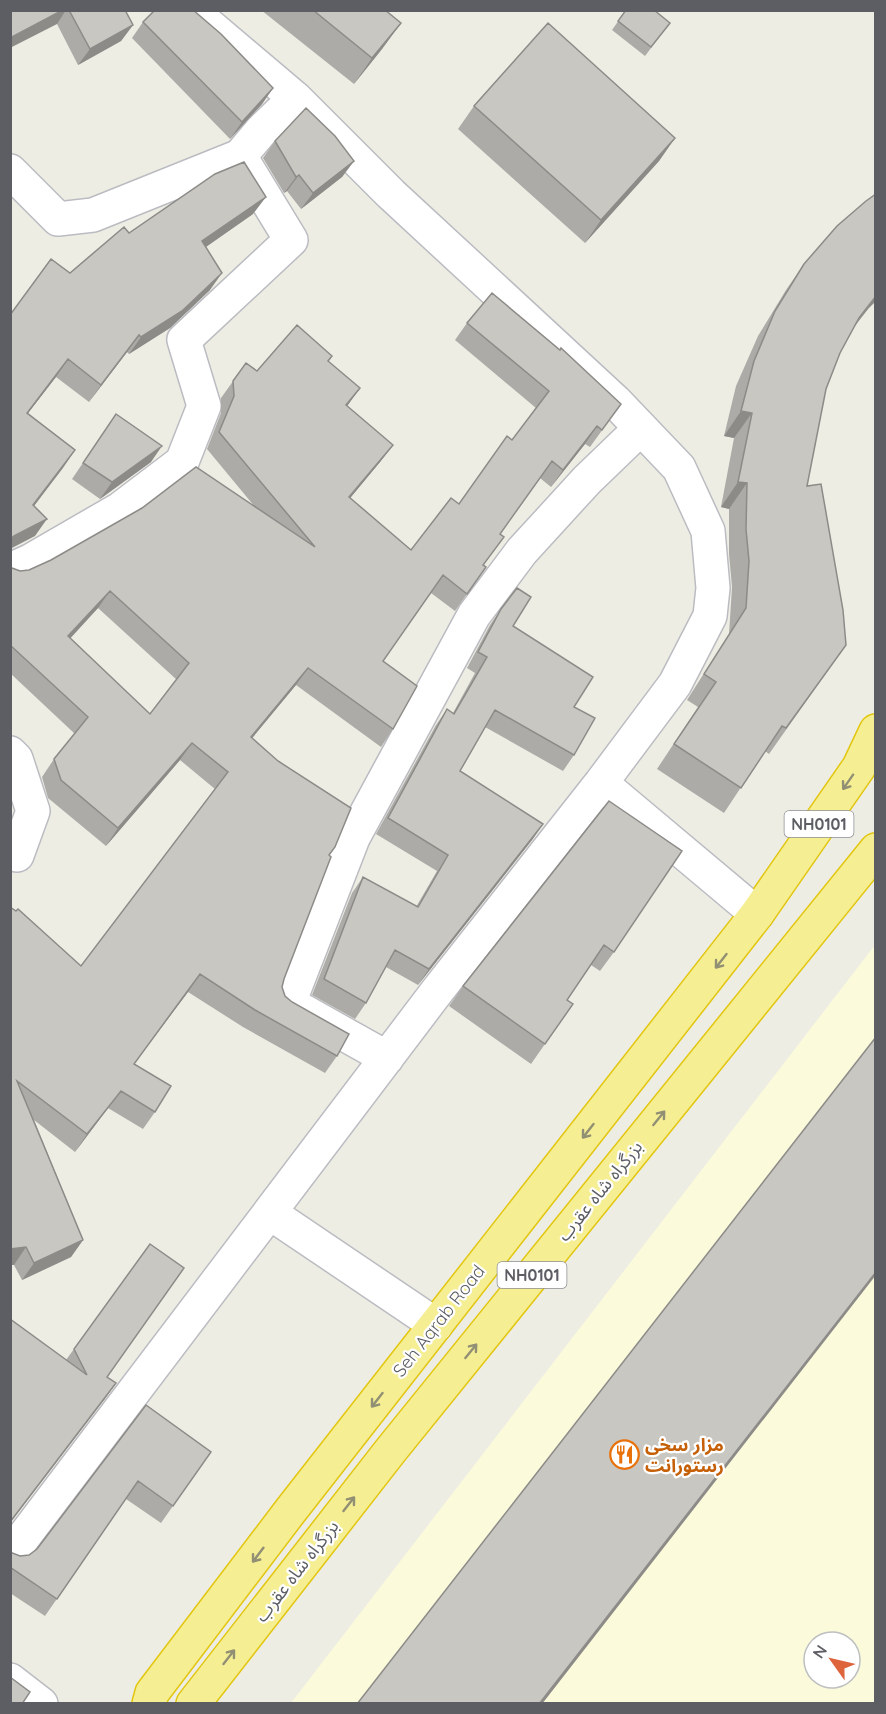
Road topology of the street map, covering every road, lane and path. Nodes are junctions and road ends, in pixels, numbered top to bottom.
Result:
1 (191, 10) edge
2 (295, 98) junction
3 (240, 156) junction
4 (10, 171) edge
5 (641, 428) junction
6 (10, 570) edge
7 (876, 731) edge
8 (10, 753) edge
9 (601, 783) junction
10 (876, 850) edge
11 (17, 855) dead end
12 (757, 914) junction
13 (387, 1058) junction
14 (270, 1213) junction
15 (436, 1325) junction
16 (10, 1555) edge
17 (10, 1680) edge
18 (156, 1700) edge
19 (41, 1704) edge
20 (193, 1704) edge

1 - 2 street
2 - 3 street
2 - 5 street
3 - 4 street
3 - 6 street
5 - 9 street
5 - 13 street
7 -> 12 highway, NH0101
8 - 11 street
9 - 12 street
9 - 13 street
20 -> 10 highway, بزرگراه شاه عقرب / NH0101
12 -> 15 highway, Seh Aqrab Road / NH0101
13 - 14 street
14 - 15 street
14 - 16 street
15 -> 18 highway, Seh Aqrab Road / NH0101
17 - 19 street

